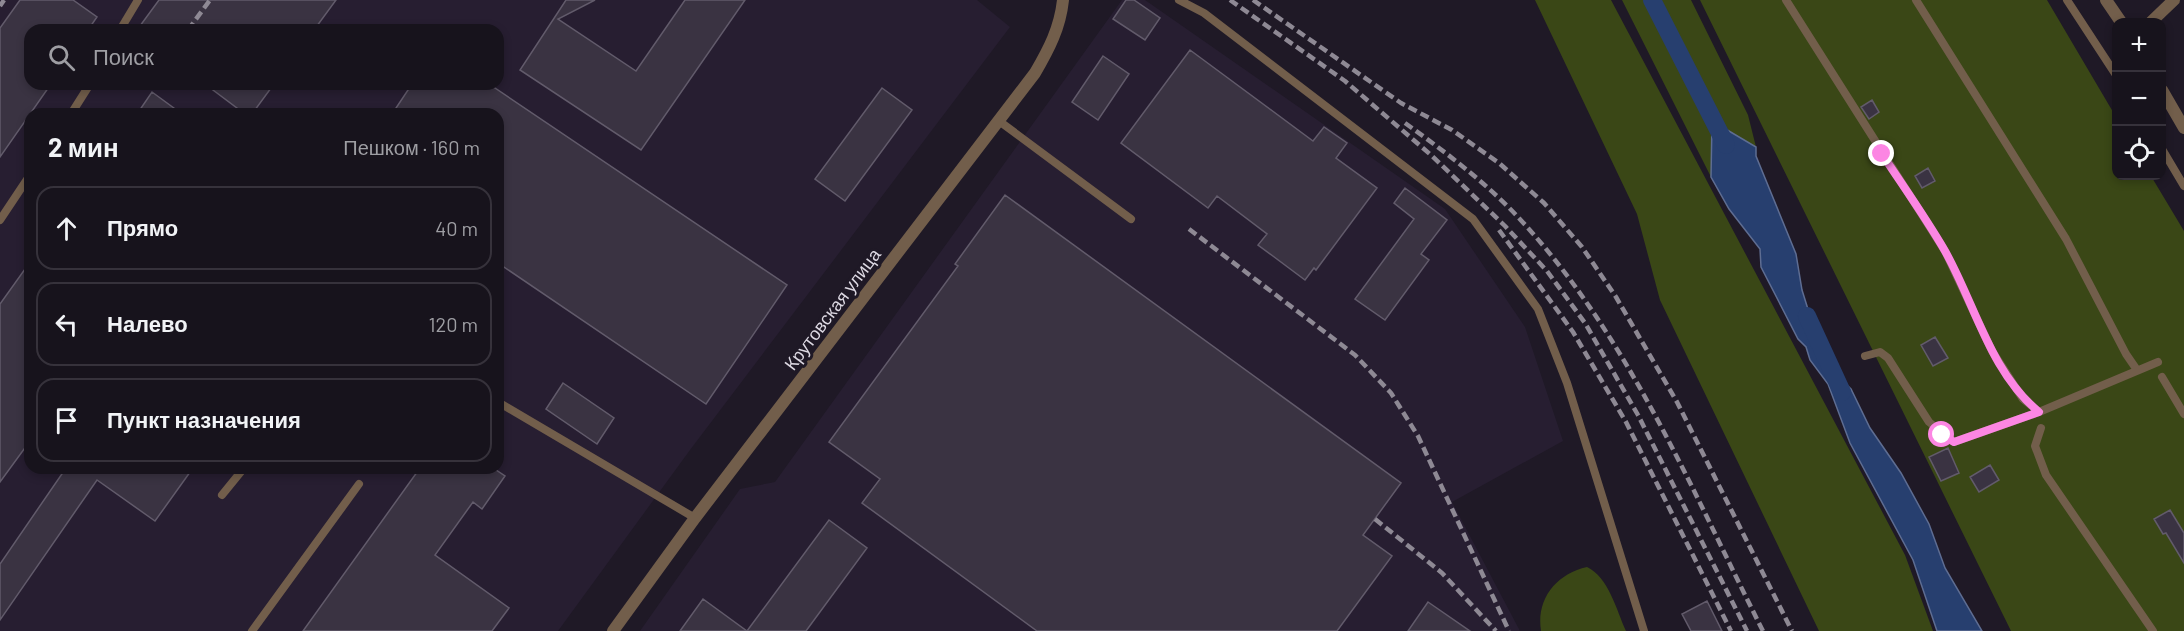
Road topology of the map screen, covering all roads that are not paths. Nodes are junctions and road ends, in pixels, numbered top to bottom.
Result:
1 (138, 0) edge
2 (1063, 0) edge
3 (1179, 0) edge
4 (1786, 0) edge
5 (1916, 0) edge
6 (2067, 0) edge
7 (2106, 0) edge
8 (2174, 0) edge
9 (2118, 18) edge
10 (2155, 18) edge
11 (124, 24) edge
12 (2114, 72) edge
13 (86, 90) edge
14 (2166, 97) edge
15 (75, 108) edge
16 (999, 121) junction
17 (2184, 128) edge
18 (2166, 156) edge
19 (24, 184) edge
20 (2184, 186) edge
21 (1131, 219) dead end
22 (0, 220) edge
23 (1865, 356) dead end
24 (2158, 362) dead end
25 (2137, 370) junction
26 (2162, 377) dead end
27 (504, 406) edge
28 (2039, 412) junction
29 (2184, 414) edge
30 (2042, 428) dead end
31 (239, 474) edge
32 (359, 484) dead end
33 (222, 495) dead end
34 (695, 518) junction
35 (252, 631) edge
36 (613, 631) edge
37 (1644, 631) edge
38 (2153, 631) edge

1 - 11 lane
2 - 16 street, Крутовская улица
3 - 37 lane
4 - 28 lane
5 - 25 lane
6 - 12 lane
7 - 9 street
8 - 10 street
13 - 15 lane
14 - 17 street
16 - 21 lane
16 - 34 street, Крутовская улица
18 - 20 lane
19 - 22 lane
23 - 28 lane
24 - 25 lane
25 - 28 lane
26 - 29 lane
27 - 34 lane
30 - 38 lane
31 - 33 lane
32 - 35 lane
34 - 36 street, Крутовская улица

